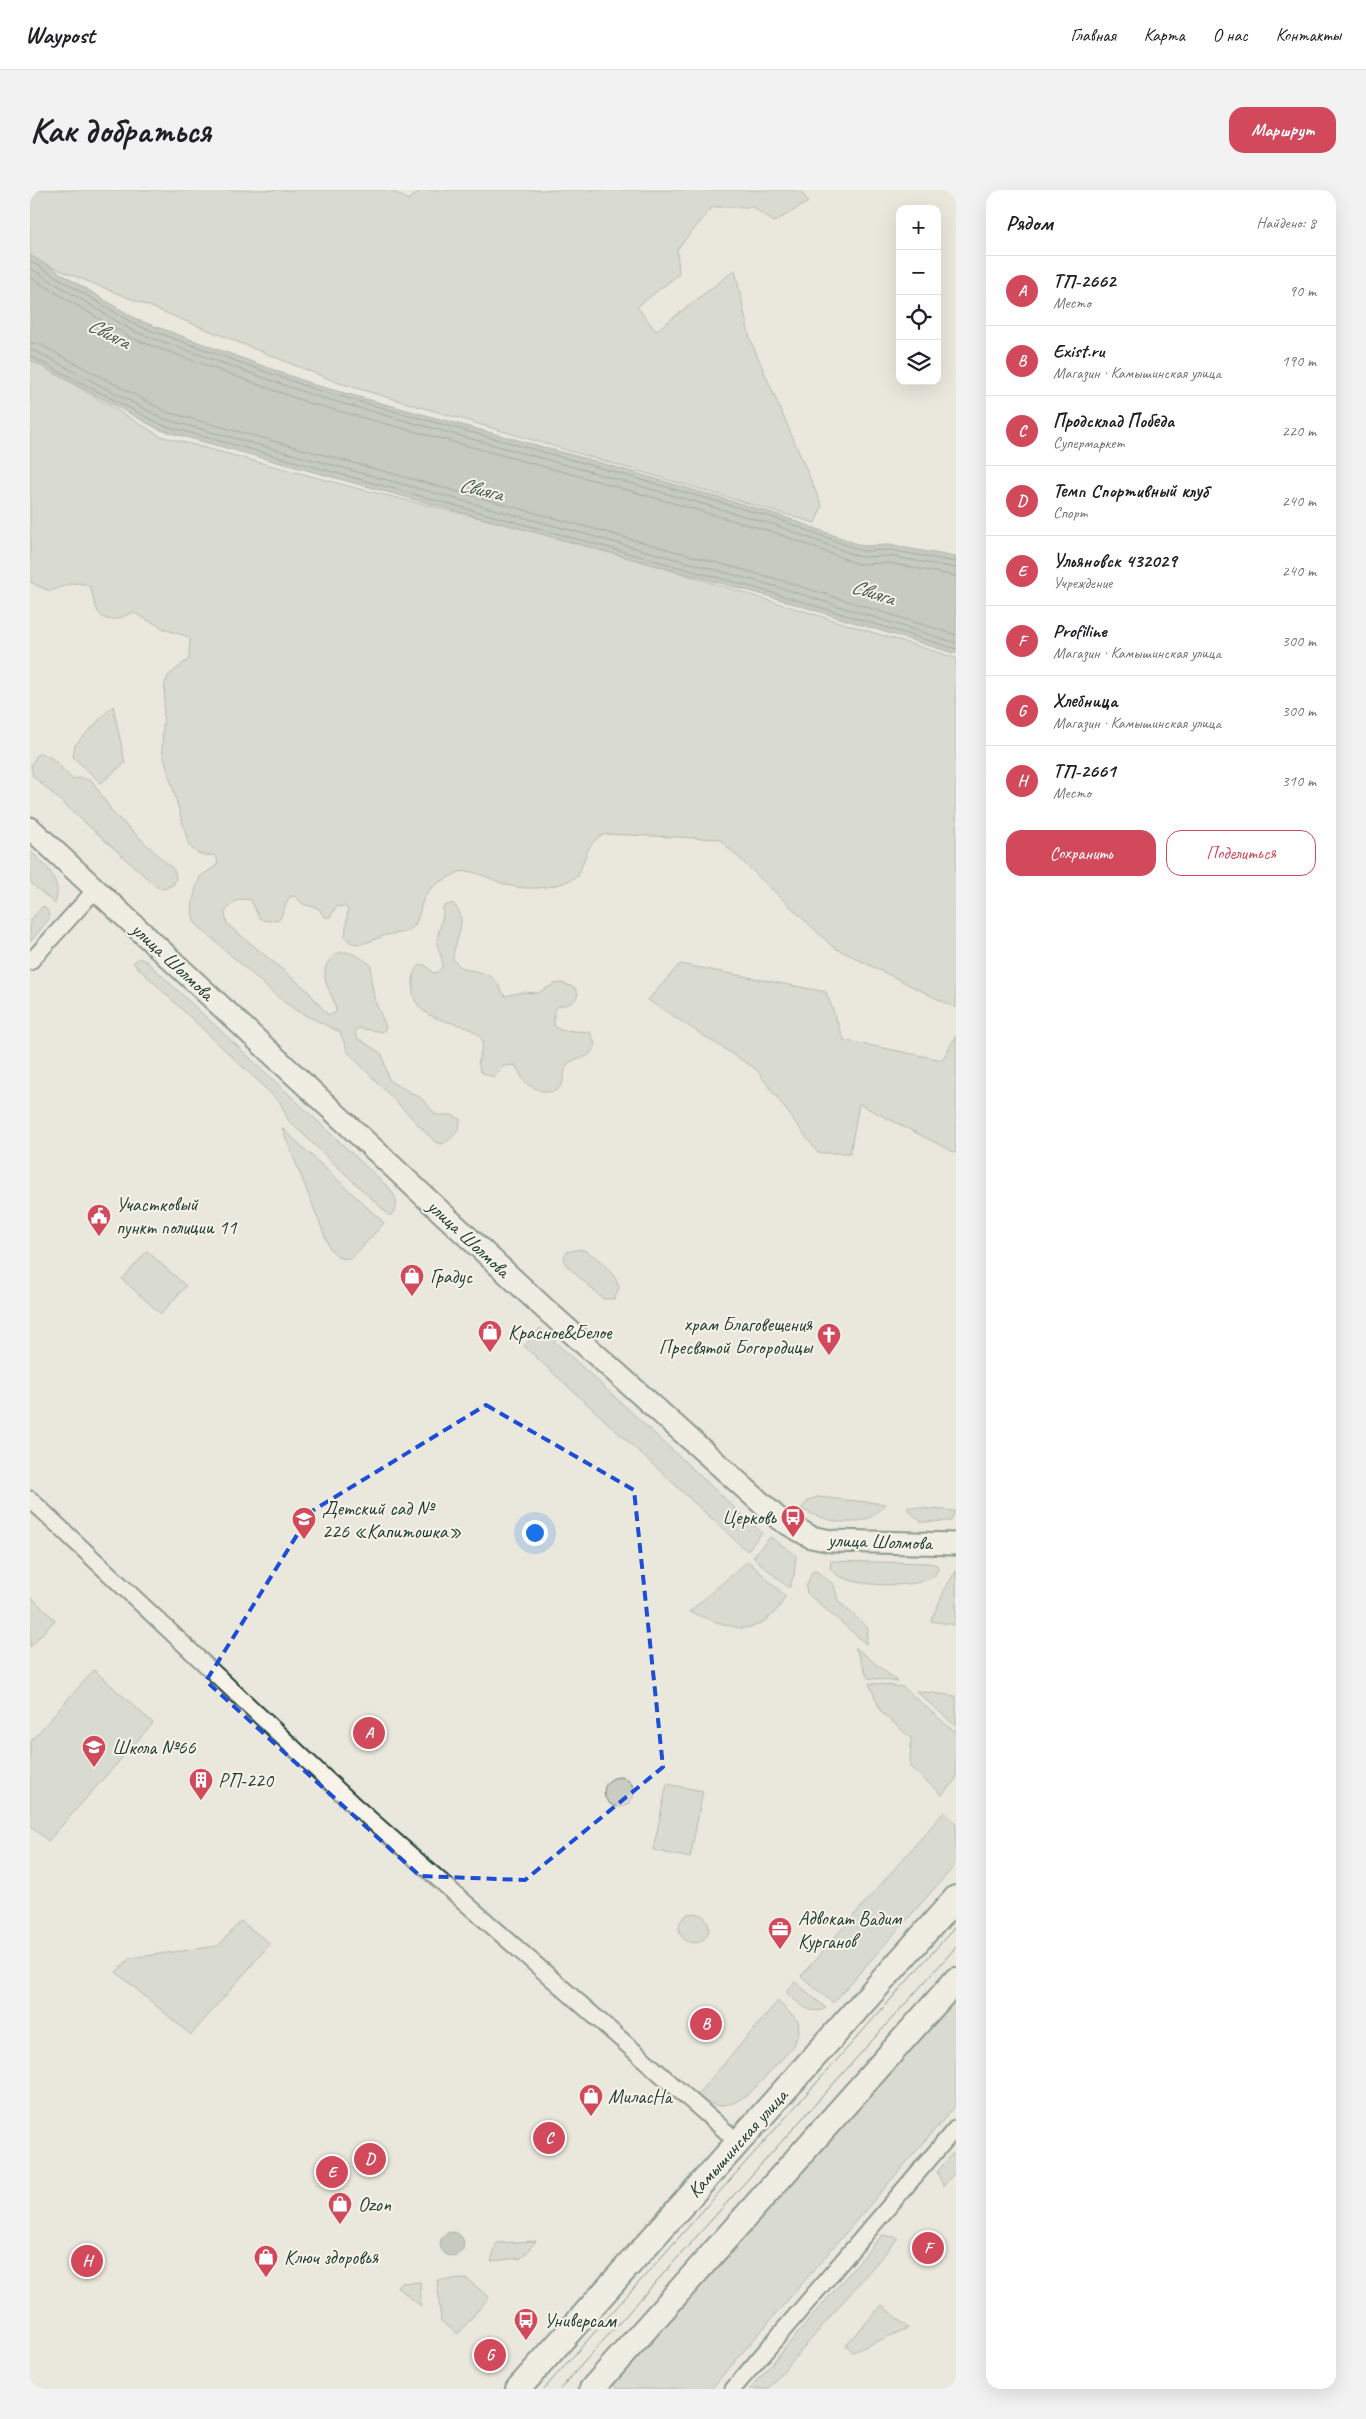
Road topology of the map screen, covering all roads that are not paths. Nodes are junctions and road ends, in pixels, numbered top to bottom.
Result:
1 (30, 828) edge
2 (96, 889) junction
3 (30, 962) edge
4 (30, 1499) edge
5 (956, 1544) edge
6 (956, 1898) edge
7 (956, 1980) edge
8 (956, 2128) edge
9 (738, 2142) junction
10 (518, 2389) edge
11 (592, 2389) edge
12 (733, 2389) edge

1 - 2 street, улица Шолмова
2 - 3 street
2 - 5 street, улица Шолмова
4 - 9 street
6 - 9 main road, Камышинская улица
7 - 11 main road
8 - 12 street
9 - 10 main road, Камышинская улица

